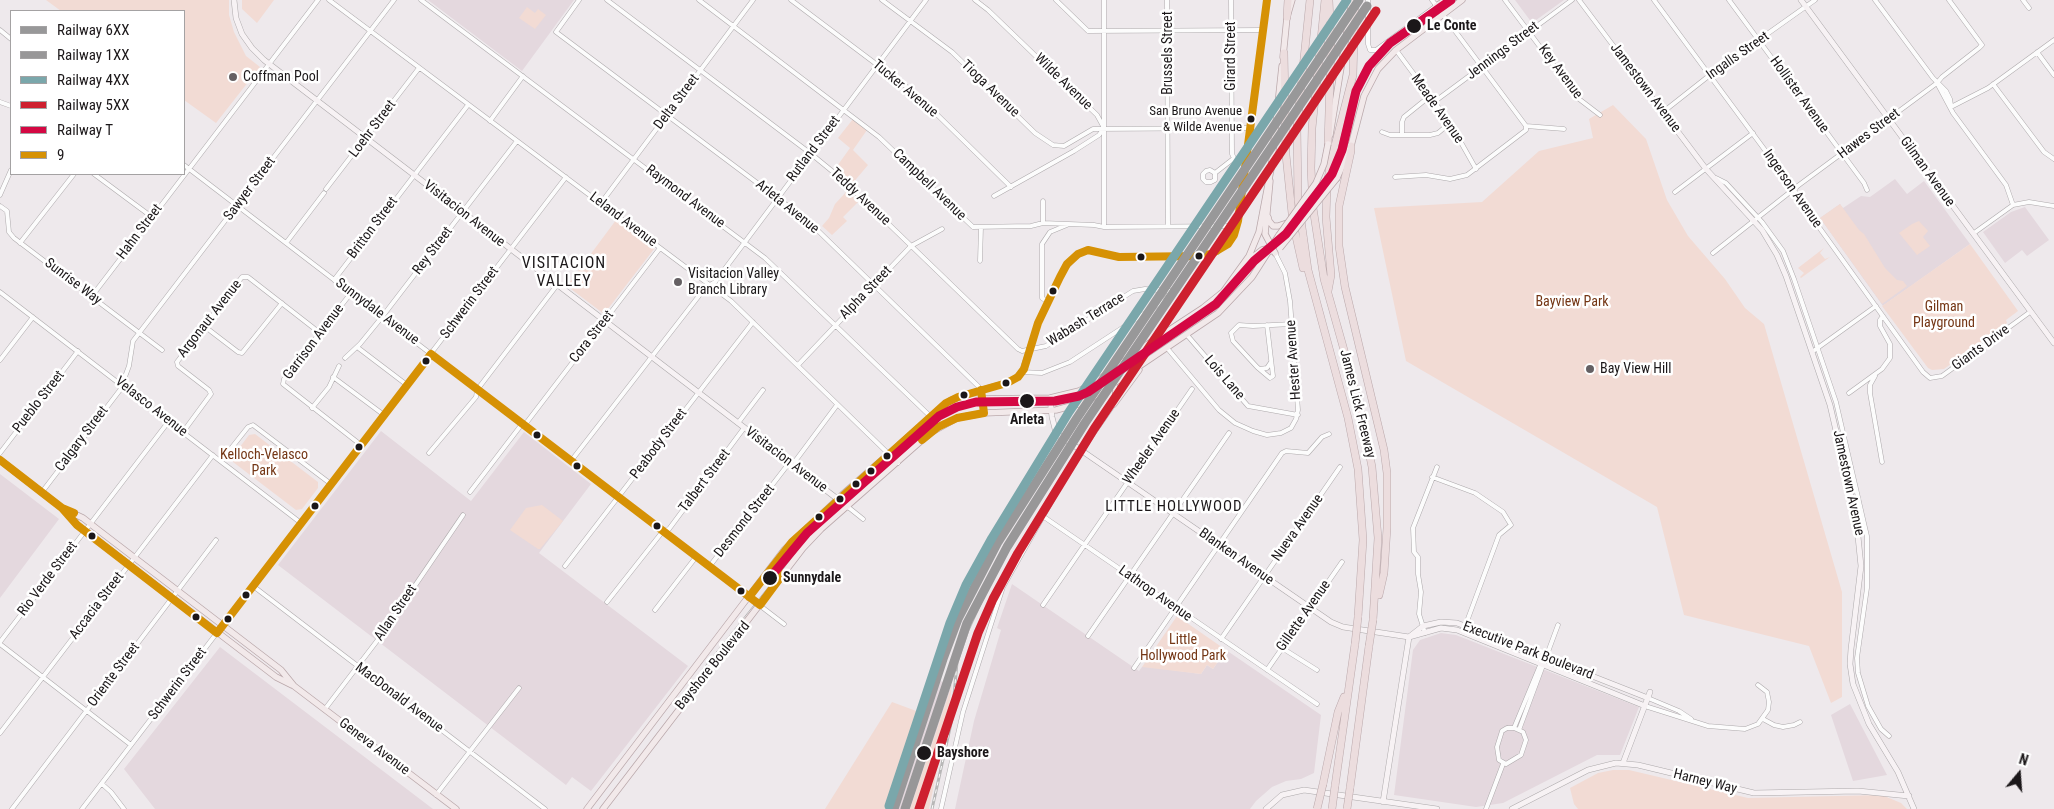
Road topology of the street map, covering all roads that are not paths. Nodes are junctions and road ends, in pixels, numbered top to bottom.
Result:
1 (234, 0) edge
2 (318, 0) edge
3 (329, 0) edge
4 (394, 0) edge
5 (422, 0) edge
6 (579, 0) edge
7 (607, 0) edge
8 (699, 0) edge
9 (753, 0) edge
10 (791, 0) edge
11 (882, 0) edge
12 (926, 0) edge
13 (975, 0) edge
14 (1056, 0) edge
15 (1104, 0) edge
16 (1167, 0) edge
17 (1231, 0) edge
18 (1267, 0) edge
19 (1288, 0) edge
20 (1292, 0) edge
21 (1310, 0) edge
22 (1325, 0) edge
23 (1329, 0) edge
24 (1353, 0) edge
25 (1368, 0) edge
26 (1432, 0) edge
27 (1446, 0) edge
28 (1462, 0) edge
29 (1505, 0) edge
30 (1572, 0) edge
31 (1579, 0) edge
32 (1654, 0) edge
33 (1728, 0) edge
34 (1801, 0) edge
35 (1815, 0) edge
36 (1875, 0) edge
37 (1949, 0) edge
38 (2023, 0) edge
39 (1436, 6) junction
40 (1806, 7) junction
41 (2029, 8) dead end
42 (1443, 14) junction
43 (1288, 17) junction
44 (910, 21) junction
45 (734, 26) junction
46 (0, 30) edge
47 (1231, 30) junction
48 (1263, 30) junction
49 (1104, 31) junction
50 (1168, 31) junction
51 (370, 32) junction
52 (1529, 32) junction
53 (10, 38) edge
54 (2054, 40) edge
55 (1759, 41) junction
56 (1396, 50) junction
57 (2037, 52) junction
58 (1284, 53) junction
59 (269, 64) junction
60 (877, 64) junction
61 (1482, 67) junction
62 (419, 68) junction
63 (700, 71) junction
64 (1710, 75) junction
65 (2054, 75) edge
66 (523, 76) junction
67 (1937, 83) junction
68 (1994, 84) junction
69 (1430, 96) junction
70 (317, 101) junction
71 (1434, 102) junction
72 (468, 105) junction
73 (1951, 107) junction
74 (844, 110) junction
75 (1663, 112) junction
76 (667, 115) junction
77 (1600, 116) dead end
78 (1889, 120) junction
79 (490, 121) junction
80 (1450, 123) junction
81 (1526, 126) junction
82 (1104, 128) junction
83 (1168, 128) junction
84 (1231, 128) junction
85 (1251, 128) junction
86 (1564, 129) dead end
87 (1382, 132) dead end
88 (1753, 133) junction
89 (1402, 135) junction
90 (366, 138) junction
91 (517, 141) junction
92 (1328, 144) junction
93 (1351, 146) junction
94 (810, 153) junction
95 (1842, 154) junction
96 (634, 159) junction
97 (1233, 159) junction
98 (2054, 159) edge
99 (1246, 162) junction
100 (185, 166) edge
101 (1705, 168) junction
102 (189, 169) junction
103 (1270, 169) junction
104 (1476, 169) junction
105 (10, 172) edge
106 (1215, 173) dead end
107 (185, 174) edge
108 (73, 175) edge
109 (95, 175) edge
110 (184, 175) edge
111 (414, 175) junction
112 (1395, 176) dead end
113 (566, 177) junction
114 (1011, 188) junction
115 (1794, 190) junction
116 (1867, 190) dead end
117 (1675, 192) dead end
118 (0, 195) edge
119 (994, 196) dead end
120 (778, 198) junction
121 (1043, 201) dead end
122 (601, 203) junction
123 (2013, 205) junction
124 (0, 206) edge
125 (237, 206) junction
126 (2054, 206) edge
127 (463, 212) junction
128 (1267, 212) junction
129 (152, 218) junction
130 (1756, 220) junction
131 (1287, 223) junction
132 (1043, 224) junction
133 (1067, 225) junction
134 (1168, 226) junction
135 (1237, 226) junction
136 (980, 227) junction
137 (1104, 227) junction
138 (942, 229) dead end
139 (1974, 233) junction
140 (744, 242) junction
141 (20, 243) junction
142 (286, 243) junction
143 (911, 246) junction
144 (660, 248) junction
145 (510, 250) junction
146 (1272, 250) junction
147 (1713, 254) dead end
148 (980, 261) dead end
149 (1240, 267) junction
150 (334, 280) junction
151 (557, 285) junction
152 (710, 285) junction
153 (874, 285) junction
154 (0, 292) edge
155 (351, 293) junction
156 (1328, 294) junction
157 (92, 296) junction
158 (1315, 300) junction
159 (1048, 302) junction
160 (282, 303) junction
161 (1876, 306) junction
162 (2030, 312) junction
163 (1882, 316) junction
164 (34, 317) junction
165 (382, 317) junction
166 (604, 321) junction
167 (753, 322) junction
168 (1292, 324) junction
169 (835, 325) junction
170 (1267, 325) junction
171 (204, 326) junction
172 (140, 333) junction
173 (320, 333) junction
174 (1187, 335) junction
175 (2054, 343) edge
176 (357, 347) junction
177 (1167, 348) junction
178 (1818, 348) junction
179 (162, 350) dead end
180 (1030, 350) junction
181 (78, 351) junction
182 (1812, 352) junction
183 (431, 354) junction
184 (651, 357) junction
185 (345, 358) dead end
186 (0, 360) edge
187 (1271, 360) junction
188 (798, 365) junction
189 (339, 366) dead end
190 (1142, 366) junction
191 (1260, 369) junction
192 (1022, 372) junction
193 (1878, 372) junction
194 (1107, 373) junction
195 (333, 377) junction
196 (1930, 378) joint
197 (1114, 384) junction
198 (122, 385) junction
199 (407, 385) junction
200 (1192, 389) dead end
201 (478, 390) junction
202 (763, 390) dead end
203 (981, 390) junction
204 (698, 393) junction
205 (1849, 393) dead end
206 (983, 398) junction
207 (1050, 398) junction
208 (1836, 402) junction
209 (1114, 404) junction
210 (1830, 404) junction
211 (837, 405) junction
212 (312, 408) junction
213 (1051, 411) junction
214 (984, 413) junction
215 (1298, 415) junction
216 (384, 416) junction
217 (931, 417) junction
218 (169, 421) junction
219 (738, 423) junction
220 (522, 424) junction
221 (744, 428) junction
222 (183, 432) junction
223 (1229, 433) dead end
224 (1329, 434) dead end
225 (361, 445) junction
226 (1082, 450) junction
227 (0, 452) edge
228 (429, 453) dead end
229 (889, 454) junction
230 (213, 455) junction
231 (0, 460) edge
232 (221, 461) junction
233 (571, 462) junction
234 (1882, 462) dead end
235 (898, 463) junction
236 (791, 464) junction
237 (1340, 467) dead end
238 (1437, 467) dead end
239 (1432, 477) junction
240 (1128, 482) junction
241 (331, 484) junction
242 (1850, 486) junction
243 (1856, 486) junction
244 (42, 492) junction
245 (470, 492) dead end
246 (618, 497) junction
247 (838, 500) junction
248 (848, 507) junction
249 (62, 508) junction
250 (1173, 513) junction
251 (463, 515) dead end
252 (1044, 516) junction
253 (863, 519) dead end
254 (301, 523) junction
255 (90, 524) junction
256 (85, 531) junction
257 (663, 531) junction
258 (216, 540) dead end
259 (1084, 544) junction
260 (1219, 545) junction
261 (696, 557) junction
262 (134, 558) junction
263 (1342, 562) dead end
264 (129, 565) junction
265 (565, 566) dead end
266 (709, 567) junction
267 (1130, 576) junction
268 (1264, 576) junction
269 (253, 586) junction
270 (178, 592) junction
271 (749, 596) junction
272 (173, 598) junction
273 (607, 602) dead end
274 (1043, 604) dead end
275 (760, 605) junction
276 (1176, 608) junction
277 (1310, 608) junction
278 (655, 610) dead end
279 (1373, 620) junction
280 (784, 624) dead end
281 (1558, 625) dead end
282 (223, 626) junction
283 (1423, 626) junction
284 (1464, 629) junction
285 (1425, 632) junction
286 (217, 633) junction
287 (1088, 636) dead end
288 (1409, 637) junction
289 (1221, 639) junction
290 (0, 643) edge
291 (1282, 648) junction
292 (1543, 662) junction
293 (358, 666) junction
294 (1134, 668) dead end
295 (1267, 670) junction
296 (1317, 670) dead end
297 (43, 677) junction
298 (1349, 685) junction
299 (1758, 685) dead end
300 (294, 686) junction
301 (519, 688) dead end
302 (1650, 692) dead end
303 (1648, 698) junction
304 (1317, 704) dead end
305 (1645, 706) junction
306 (1672, 707) junction
307 (325, 709) junction
308 (87, 711) junction
309 (1669, 714) junction
310 (1763, 719) junction
311 (1692, 720) junction
312 (1800, 722) dead end
313 (1516, 729) junction
314 (0, 733) edge
315 (1889, 736) dead end
316 (131, 745) junction
317 (469, 752) junction
318 (1623, 763) junction
319 (1503, 764) junction
320 (102, 784) junction
321 (436, 794) junction
322 (1909, 796) junction
323 (1382, 802) junction
324 (12, 809) edge
325 (82, 809) edge
326 (124, 809) edge
327 (455, 809) edge
328 (544, 809) edge
329 (587, 809) edge
330 (603, 809) edge
331 (941, 809) edge
332 (1266, 809) edge
333 (1317, 809) edge
334 (1332, 809) edge
335 (1347, 809) edge
336 (1437, 809) edge
337 (1486, 809) edge
338 (1512, 809) edge
339 (1914, 809) edge

1 - 59 street, Visitacion Avenue
2 - 59 street
3 - 51 street, Leland Avenue
4 - 51 street, Sawyer Street
5 - 66 street, Raymond Avenue
6 - 76 street, Arleta Avenue
7 - 63 street, Teddy Avenue
8 - 45 street, Campbell Avenue
9 - 45 street, Delta Street
10 - 60 street, Tucker Avenue
11 - 44 street, Tioga Avenue
12 - 44 street, Rutland Street
13 - 82 street, Wilde Avenue
14 - 49 street
15 - 49 street
16 - 50 street, Brussels Street
17 - 47 street, Girard Street
18 - 48 street
19 - 43 highway
20 - 43 main road, Bayshore Boulevard
21 - 158 highway, James Lick Freeway
22 - 156 highway, James Lick Freeway
23 - 92 highway
24 - 92 main road, Bayshore Boulevard
24 - 156 highway
25 - 39 street
26 - 39 street
27 - 39 main road
28 - 42 main road
29 - 52 street, Key Avenue
30 - 52 street, Jennings Street
31 - 75 street, Jamestown Avenue
32 - 64 street, Ingerson Avenue
33 - 55 street, Hollister Avenue
34 - 40 street, Gilman Avenue
35 - 40 street, Ingalls Street
36 - 67 street
37 - 67 street, Hawes Street
38 - 41 street
39 - 42 street
40 - 55 street, Ingalls Street
40 - 78 street, Gilman Avenue
42 - 56 main road
42 - 61 street
43 - 58 main road, Bayshore Boulevard
44 - 60 street, Rutland Street
44 - 82 street, Tioga Avenue
45 - 63 street, Delta Street
45 - 74 street, Campbell Avenue
46 - 53 street
47 - 48 street
47 - 50 street
47 - 84 street, Girard Street
48 - 85 street
49 - 50 street
49 - 82 street
50 - 83 street, Brussels Street
51 - 62 street, Leland Avenue
51 - 70 street, Sawyer Street
52 - 61 street, Jennings Street
52 - 77 street, Key Avenue
54 - 57 street
55 - 64 street, Ingalls Street
55 - 95 street, Hollister Avenue
56 - 69 street, Meade Avenue
56 - 93 main road
57 - 65 street
57 - 68 street
58 - 103 main road, Bayshore Boulevard
58 - 158 highway
59 - 70 street, Visitacion Avenue
59 - 102 street, Hahn Street
60 - 74 street, Rutland Street
60 - 114 street, Tucker Avenue
61 - 71 street, Jennings Street
61 - 81 street
62 - 72 street, Leland Avenue
62 - 90 street, Loehr Street
63 - 76 street, Delta Street
63 - 94 street, Teddy Avenue
64 - 75 street, Ingalls Street
64 - 88 street, Ingerson Avenue
66 - 79 street
66 - 96 street, Raymond Avenue
67 - 73 street
67 - 78 street, Hawes Street
68 - 73 street
68 - 98 street
69 - 71 street, Meade Avenue
69 - 89 street
70 - 90 street, Visitacion Avenue
70 - 125 street, Sawyer Street
71 - 80 street, Meade Avenue
72 - 79 street, Leland Avenue
72 - 111 street, Britton Street
73 - 123 street
74 - 94 street, Rutland Street
74 - 136 street, Campbell Avenue
75 - 101 street, Jamestown Avenue
76 - 96 street, Delta Street
76 - 120 street, Arleta Avenue
78 - 95 street, Hawes Street
78 - 139 street, Gilman Avenue
79 - 91 street, Leland Avenue
80 - 89 street
80 - 104 street, Meade Avenue
81 - 86 street
81 - 104 street
82 - 83 street
82 - 114 street
82 - 137 street
83 - 84 street
83 - 134 street, Brussels Street
84 - 85 street
84 - 97 street, Girard Street
85 - 99 street
87 - 89 street
88 - 101 street
88 - 115 street, Ingerson Avenue
90 - 111 street, Visitacion Avenue
90 - 142 street, Loehr Street
91 - 113 street, Leland Avenue
91 - 127 street, Rey Street
92 - 131 main road, Bayshore Boulevard, bridge
93 - 146 main road, bridge
93 - 279 highway
94 - 120 street, Rutland Street
94 - 143 street, Teddy Avenue
95 - 115 street, Hawes Street
95 - 116 street, Hollister Avenue
96 - 122 street, Delta Street
96 - 140 street, Raymond Avenue
97 - 99 street
97 - 106 street
99 - 135 street
100 - 102 street, Sunnydale Avenue
101 - 117 street
101 - 130 street, Jamestown Avenue
102 - 107 street, Hahn Street
102 - 125 street, Sunnydale Avenue
103 - 128 main road
103 - 149 main road, Bayshore Boulevard
104 - 112 street
105 - 118 street
108 - 141 street
109 - 129 street
110 - 129 street, Hahn Street
111 - 127 street, Visitacion Avenue
111 - 150 street, Britton Street
113 - 122 street, Leland Avenue
113 - 145 street, Schwerin Street
114 - 119 street
115 - 130 street, Hawes Street
115 - 161 street, Ingerson Avenue
120 - 140 street, Rutland Street
120 - 153 street, Arleta Avenue
121 - 132 street
122 - 144 street, Leland Avenue
123 - 126 street
123 - 139 street
124 - 141 street, Sunrise Way
125 - 142 street, Sunnydale Avenue
125 - 172 street, Sawyer Street
127 - 145 street, Visitacion Avenue
127 - 165 street, Rey Street
128 - 131 main road, bridge
128 - 146 main road
129 - 157 street, Hahn Street
130 - 147 street, Hawes Street
130 - 178 street, Jamestown Avenue
130 - 182 street, Jamestown Avenue
131 - 146 main road, Bayshore Boulevard, bridge
132 - 133 street, Campbell Avenue
132 - 136 street, Campbell Avenue
133 - 137 street, Campbell Avenue
133 - 159 street
134 - 135 street, Campbell Avenue
134 - 137 street, Campbell Avenue
135 - 159 street
136 - 148 street
138 - 143 street, Alpha Street
139 - 162 street, Gilman Avenue
140 - 152 street, Rutland Street
140 - 169 street, Raymond Avenue
141 - 157 street, Sunrise Way
142 - 150 street, Sunnydale Avenue
143 - 153 street, Alpha Street
143 - 180 street, Teddy Avenue
144 - 152 street, Leland Avenue
144 - 166 street, Cora Street
145 - 151 street, Visitacion Avenue
145 - 183 street, Schwerin Street
146 - 149 main road
146 - 168 street, Hester Avenue
146 - 174 main road, Bayshore Boulevard
149 - 194 main road, Bayshore Boulevard
150 - 155 street, Sunnydale Avenue
151 - 166 street, Visitacion Avenue
151 - 201 street
152 - 167 street, Leland Avenue
152 - 184 street, Rutland Street
153 - 169 street, Alpha Street
153 - 203 street, Arleta Avenue
154 - 164 street, Velasco Avenue
155 - 165 street, Sunnydale Avenue
155 - 173 street, Garrison Avenue
156 - 279 highway, James Lick Freeway
157 - 172 street, Sunrise Way
158 - 298 highway, James Lick Freeway, bridge
159 - 180 street
160 - 171 street
160 - 171 street, Argonaut Avenue
160 - 173 street, Argonaut Avenue
161 - 163 street, Ingerson Avenue
161 - 178 street
162 - 175 street, Gilman Avenue
162 - 196 street, Giants Drive
163 - 193 street
163 - 196 street, Ingerson Avenue
164 - 181 street, Velasco Avenue
164 - 186 street
165 - 176 street, Rey Street
165 - 183 street, Sunnydale Avenue
166 - 184 street, Visitacion Avenue
166 - 220 street, Cora Street
167 - 188 street, Leland Avenue
167 - 204 street, Peabody Street
168 - 170 street
168 - 215 street, Hester Avenue
169 - 188 street, Alpha Street
169 - 217 street, Raymond Avenue
170 - 187 street
170 - 191 street
171 - 222 street, Argonaut Avenue
172 - 179 street, Sunrise Way
172 - 198 street, Sawyer Street
173 - 212 street, Garrison Avenue
174 - 177 main road, Bayshore Boulevard
174 - 215 street, Lois Lane
176 - 185 street, Rey Street
176 - 199 street
177 - 190 main road, Bayshore Boulevard
177 - 215 street, Hester Avenue
178 - 182 street
178 - 208 street, Jamestown Avenue
180 - 192 street
180 - 192 street, Wabash Terrace
181 - 198 street, Velasco Avenue
181 - 227 street, Pueblo Street
182 - 210 street, Jamestown Avenue
183 - 199 street, Schwerin Street
183 - 201 street, Sunnydale Avenue
184 - 204 street, Visitacion Avenue
184 - 233 street, Rutland Street
187 - 191 street
187 - 191 street
188 - 211 street, Leland Avenue
189 - 195 street
190 - 197 main road, Bayshore Boulevard
190 - 209 main road
192 - 203 street
193 - 205 street
193 - 234 street
194 - 197 main road
194 - 207 main road, Bayshore Boulevard
195 - 212 street
195 - 216 street
197 - 209 main road
197 - 213 main road, Bayshore Boulevard
198 - 218 street, Velasco Avenue
198 - 244 street, Calgary Street
199 - 216 street, Schwerin Street
200 - 240 street, Wheeler Avenue
201 - 220 street, Sunnydale Avenue
201 - 228 street
202 - 219 street
203 - 206 street, Arleta Avenue
203 - 217 main road
204 - 219 street, Visitacion Avenue
204 - 246 street, Peabody Street
206 - 207 main road, Bayshore Boulevard
206 - 214 street, Arleta Avenue
206 - 217 main road, Bayshore Boulevard
207 - 213 street, Blanken Avenue
208 - 210 street
208 - 243 street, Jamestown Avenue
209 - 226 street
210 - 242 street, Jamestown Avenue
211 - 229 street, Leland Avenue
211 - 236 street, Desmond Street
212 - 225 street, Garrison Avenue
213 - 214 main road, Bayshore Boulevard
213 - 226 street, Blanken Avenue
214 - 235 main road, Bayshore Boulevard
216 - 225 street, Schwerin Street
217 - 229 main road, Bayshore Boulevard
218 - 222 street, Velasco Avenue
218 - 255 street, Rio Verde Street
219 - 221 street, Visitacion Avenue
220 - 233 street, Sunnydale Avenue
220 - 245 street, Cora Street
221 - 236 street, Visitacion Avenue
221 - 257 street, Talbert Street
222 - 230 street, Velasco Avenue
223 - 250 street
224 - 260 street
225 - 241 street, Schwerin Street
226 - 240 street, Blanken Avenue
226 - 252 street
229 - 235 street, Leland Avenue
229 - 247 main road, Bayshore Boulevard
230 - 232 street, Velasco Avenue
230 - 262 street, Accacia Street
231 - 244 main road, Geneva Avenue
232 - 241 street
232 - 254 street, Velasco Avenue
233 - 246 street, Sunnydale Avenue
235 - 248 main road, Bayshore Boulevard
236 - 247 street, Visitacion Avenue
236 - 266 street, Desmond Street
237 - 268 street, Nueva Avenue
238 - 239 street
239 - 283 street
239 - 284 street
240 - 250 street, Blanken Avenue
240 - 259 street, Wheeler Avenue
241 - 254 street, Schwerin Street
242 - 243 street
242 - 322 street, Jamestown Avenue
243 - 315 street, Jamestown Avenue
244 - 249 main road, Geneva Avenue
246 - 257 street, Sunnydale Avenue
246 - 265 street, Peabody Street
247 - 248 street, Visitacion Avenue
247 - 271 main road, Bayshore Boulevard
248 - 253 street, Visitacion Avenue
248 - 275 main road, Bayshore Boulevard
249 - 255 main road, Geneva Avenue
249 - 256 main road, Geneva Avenue
250 - 260 street, Blanken Avenue
250 - 267 street
251 - 293 street, Allan Street
252 - 259 street, Lathrop Avenue
252 - 331 street
254 - 269 street, Schwerin Street
255 - 256 street, Rio Verde Street
255 - 262 main road, Geneva Avenue
256 - 264 main road, Geneva Avenue
256 - 290 street, Rio Verde Street
257 - 261 street, Sunnydale Avenue
257 - 273 street, Talbert Street
258 - 270 street, Oriente Street
259 - 267 street, Lathrop Avenue
259 - 274 street, Wheeler Avenue
260 - 268 street, Blanken Avenue
260 - 276 street
261 - 266 street, Sunnydale Avenue
261 - 278 street, Desmond Street
262 - 264 street, Accacia Street
262 - 270 main road, Geneva Avenue
263 - 277 street, Gillette Avenue
264 - 272 main road, Geneva Avenue
264 - 297 street, Accacia Street
266 - 271 street, Sunnydale Avenue
267 - 276 street, Lathrop Avenue
267 - 287 street
268 - 277 street, Blanken Avenue
268 - 289 street, Nueva Avenue
269 - 282 street, Schwerin Street
269 - 293 street, MacDonald Avenue
270 - 272 street, Oriente Street
270 - 282 main road, Geneva Avenue
271 - 275 street, Sunnydale Avenue
271 - 329 main road, Bayshore Boulevard
272 - 286 main road, Geneva Avenue
272 - 308 street, Oriente Street
275 - 280 street, Sunnydale Avenue
275 - 330 main road, Bayshore Boulevard
276 - 289 street, Lathrop Avenue
276 - 294 street
277 - 288 street, Blanken Avenue
277 - 291 street, Gillette Avenue
279 - 335 highway, James Lick Freeway, bridge
281 - 292 street
282 - 286 street, Schwerin Street
282 - 300 main road, Geneva Avenue
283 - 284 street, Executive Park Boulevard
283 - 285 street
283 - 288 street, Executive Park Boulevard
284 - 285 street, Executive Park Boulevard
284 - 292 street, Executive Park Boulevard
285 - 288 street, Executive Park Boulevard
286 - 300 main road, Geneva Avenue
286 - 316 street, Schwerin Street
288 - 323 street
289 - 295 street, Lathrop Avenue
290 - 297 street
291 - 295 street, Gillette Avenue
291 - 296 street
292 - 303 street, Executive Park Boulevard
292 - 305 street, Executive Park Boulevard
292 - 313 street
293 - 307 street, Allan Street
293 - 317 street, MacDonald Avenue
295 - 304 street, Lathrop Avenue
297 - 308 street
297 - 314 street, Accacia Street
298 - 333 highway, bridge
298 - 334 highway, James Lick Freeway, bridge
299 - 310 street
300 - 307 main road, Geneva Avenue
301 - 317 street
302 - 303 street
303 - 305 street
303 - 306 street
305 - 309 street
305 - 318 street
306 - 309 street
306 - 311 street
307 - 321 main road, Geneva Avenue
308 - 316 street
308 - 324 street, Oriente Street
309 - 311 street
310 - 311 street
310 - 312 street
313 - 319 street
313 - 319 street
316 - 320 street, Schwerin Street
317 - 321 street
317 - 328 street, MacDonald Avenue
318 - 322 street, Harney Way
318 - 338 street, Harney Way
319 - 337 street
320 - 325 street, Schwerin Street
320 - 326 street
321 - 327 main road, Geneva Avenue
322 - 339 street, Jamestown Avenue
323 - 332 street
323 - 336 street

